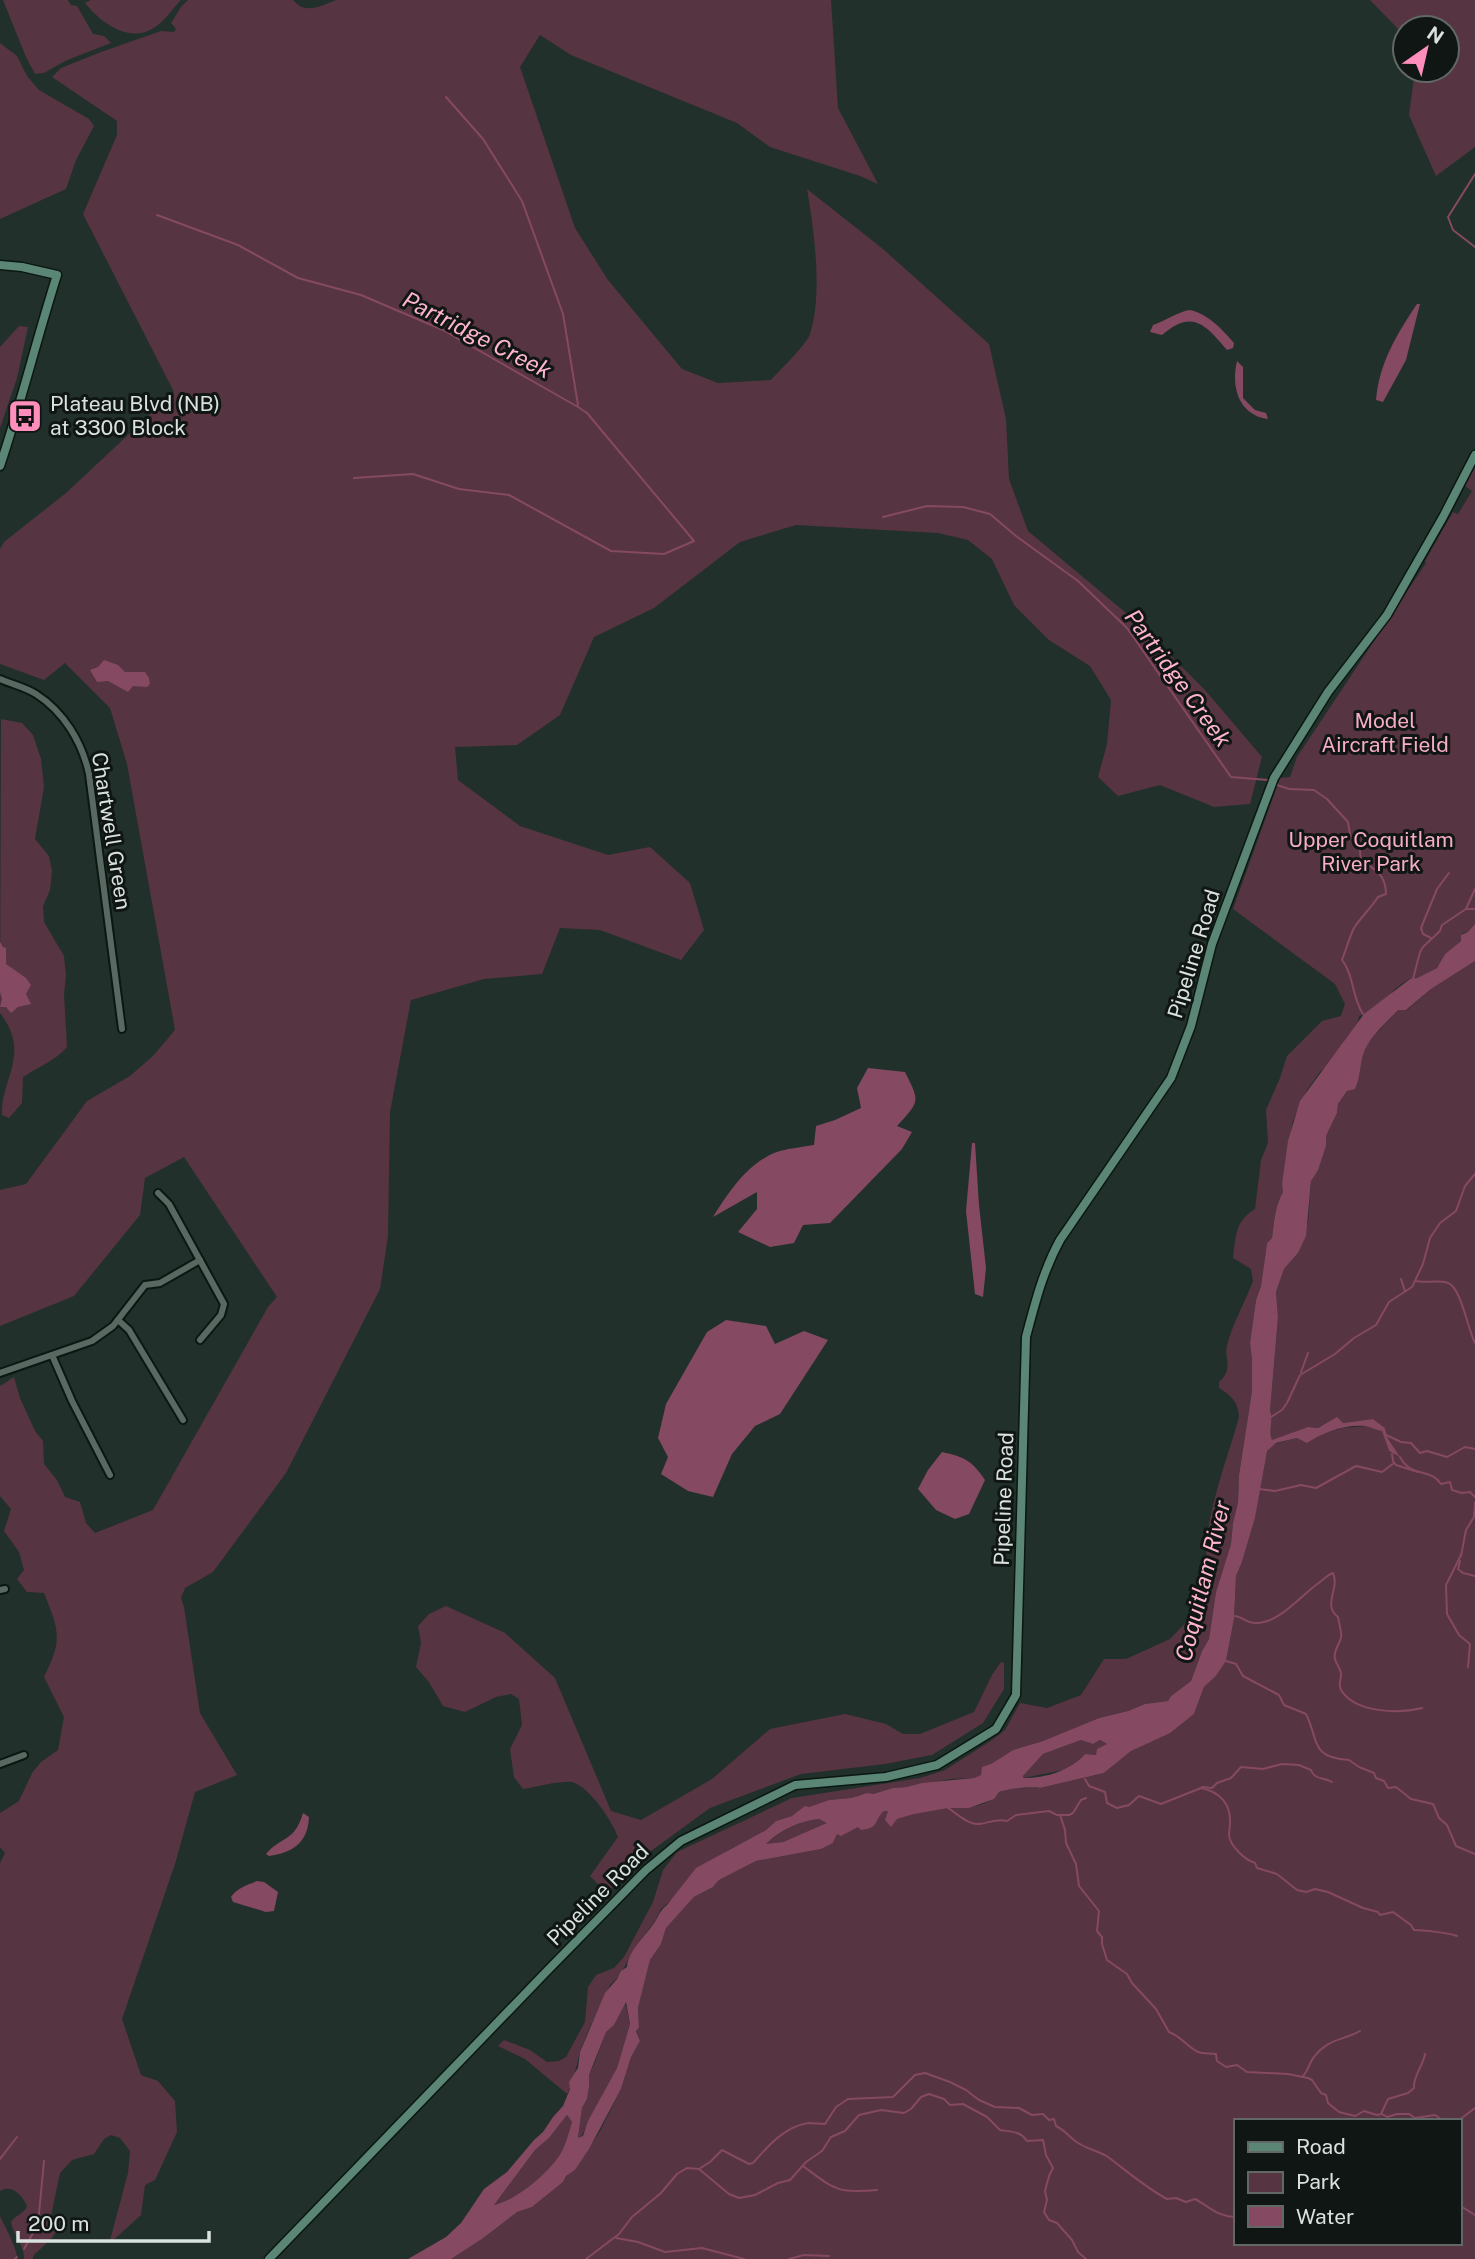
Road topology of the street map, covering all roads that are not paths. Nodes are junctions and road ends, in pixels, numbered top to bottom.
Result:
1 (0, 265) edge
2 (1475, 455) edge
3 (0, 466) edge
4 (0, 679) edge
5 (122, 1030) dead end
6 (158, 1193) dead end
7 (200, 1260) junction
8 (118, 1320) junction
9 (200, 1340) dead end
10 (52, 1355) junction
11 (0, 1373) edge
12 (183, 1420) dead end
13 (110, 1475) dead end
14 (24, 1755) dead end
15 (0, 1764) edge
16 (269, 2259) edge

1 - 3 street
2 - 16 street, Pipeline Road
4 - 5 street, Chartwell Green
6 - 7 street
7 - 8 street
7 - 9 street
8 - 10 street
8 - 12 street
10 - 11 street
10 - 13 street
14 - 15 street

